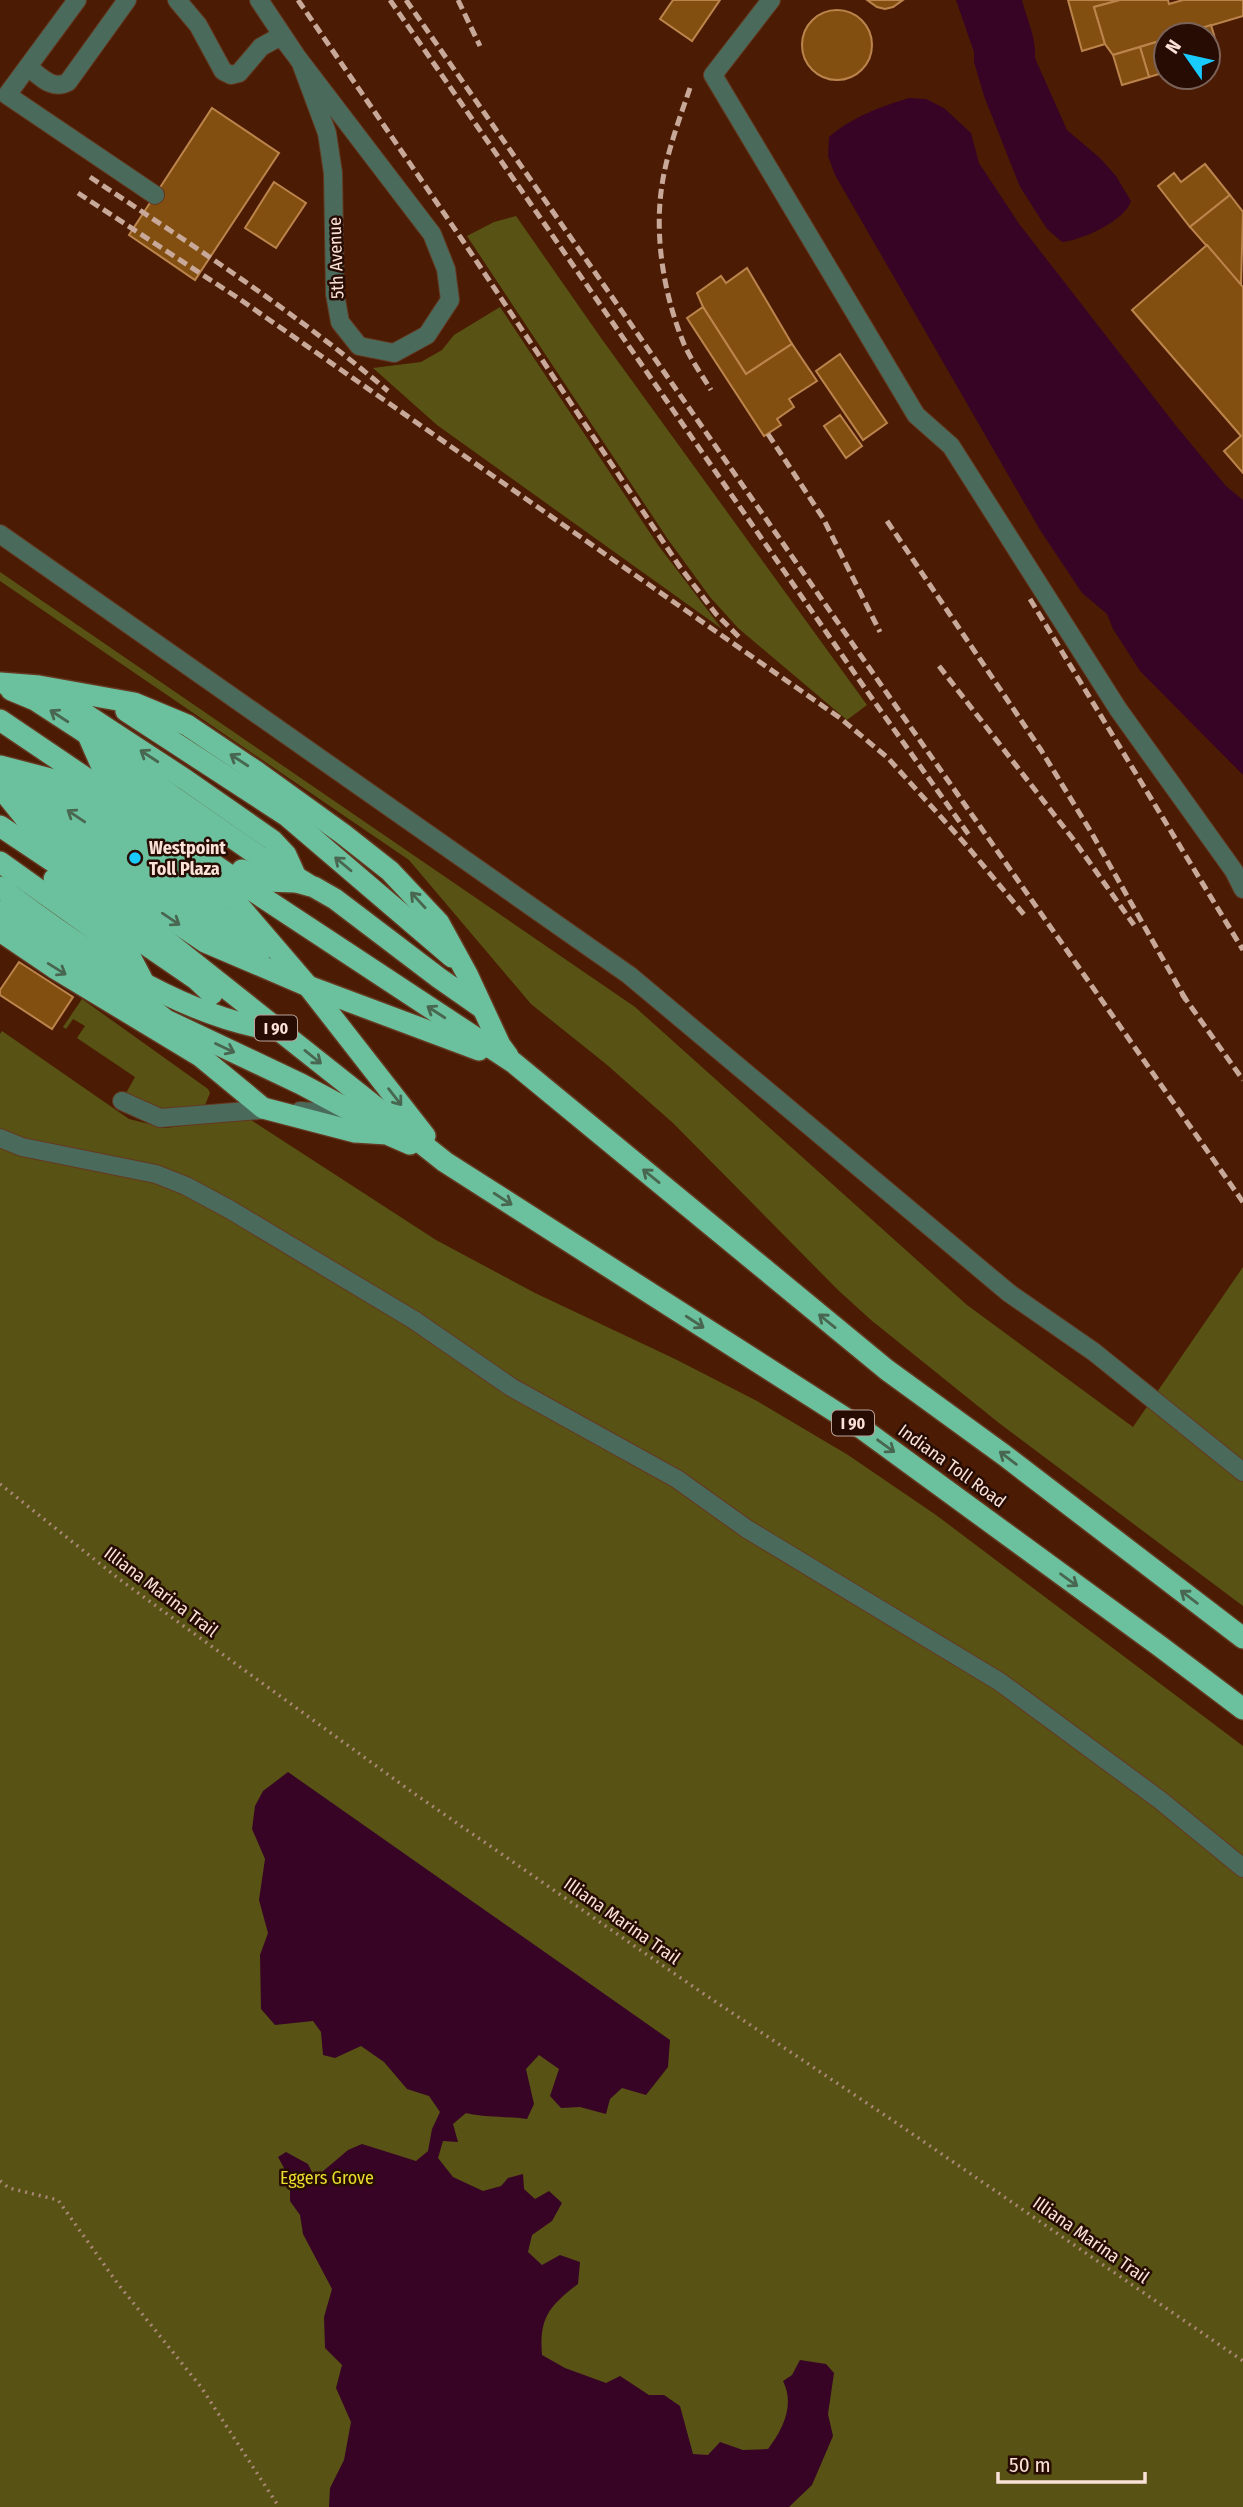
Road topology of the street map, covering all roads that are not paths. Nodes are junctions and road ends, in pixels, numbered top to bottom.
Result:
1 (76, 0) edge
2 (127, 0) edge
3 (177, 0) edge
4 (259, 0) edge
5 (771, 0) edge
6 (281, 36) junction
7 (28, 67) junction
8 (155, 195) dead end
9 (0, 534) edge
10 (0, 677) edge
11 (0, 684) edge
12 (36, 686) junction
13 (0, 720) edge
14 (0, 766) edge
15 (0, 772) edge
16 (0, 778) edge
17 (0, 788) edge
18 (0, 826) edge
19 (0, 843) edge
20 (0, 862) edge
21 (305, 884) junction
22 (0, 887) edge
23 (1243, 889) edge
24 (0, 911) edge
25 (0, 931) edge
26 (131, 958) junction
27 (143, 981) junction
28 (308, 986) junction
29 (212, 994) junction
30 (486, 1012) junction
31 (163, 1018) junction
32 (275, 1026) junction
33 (200, 1056) junction
34 (514, 1063) junction
35 (122, 1101) dead end
36 (263, 1108) junction
37 (358, 1115) junction
38 (389, 1118) junction
39 (0, 1138) edge
40 (437, 1156) junction
41 (1243, 1472) edge
42 (1243, 1638) edge
43 (1243, 1709) edge
44 (1243, 1868) edge

1 - 7 street
2 - 7 street
3 - 6 street
4 - 6 street, 5th Avenue
5 - 23 street
6 - 6 street, 5th Avenue
7 - 8 street
9 - 41 street
10 - 12 highway
11 - 12 highway
21 -> 11 highway
21 -> 12 highway
30 -> 12 highway
34 -> 13 highway, I 90
14 - 28 highway, I 90
28 -> 15 highway, I 90
16 - 28 highway, I 90
17 -> 28 highway, I 90
18 - 32 highway, I 90
19 - 29 highway
20 - 26 highway
21 - 30 highway
22 - 27 highway
24 - 31 highway
25 -> 33 highway
26 - 27 highway
26 - 29 highway
27 - 31 highway
27 - 32 highway
28 - 34 highway, I 90
28 -> 40 highway, I 90
29 - 32 highway
30 - 34 highway
31 - 33 highway
31 -> 37 highway
32 -> 38 highway, I 90
33 - 36 highway
42 -> 34 highway, I 90
35 - 36 street
36 - 37 street
36 - 40 highway
37 - 38 street
37 - 40 highway
38 - 40 highway, I 90
39 - 44 street
40 -> 43 highway, Indiana Toll Road / I 90

